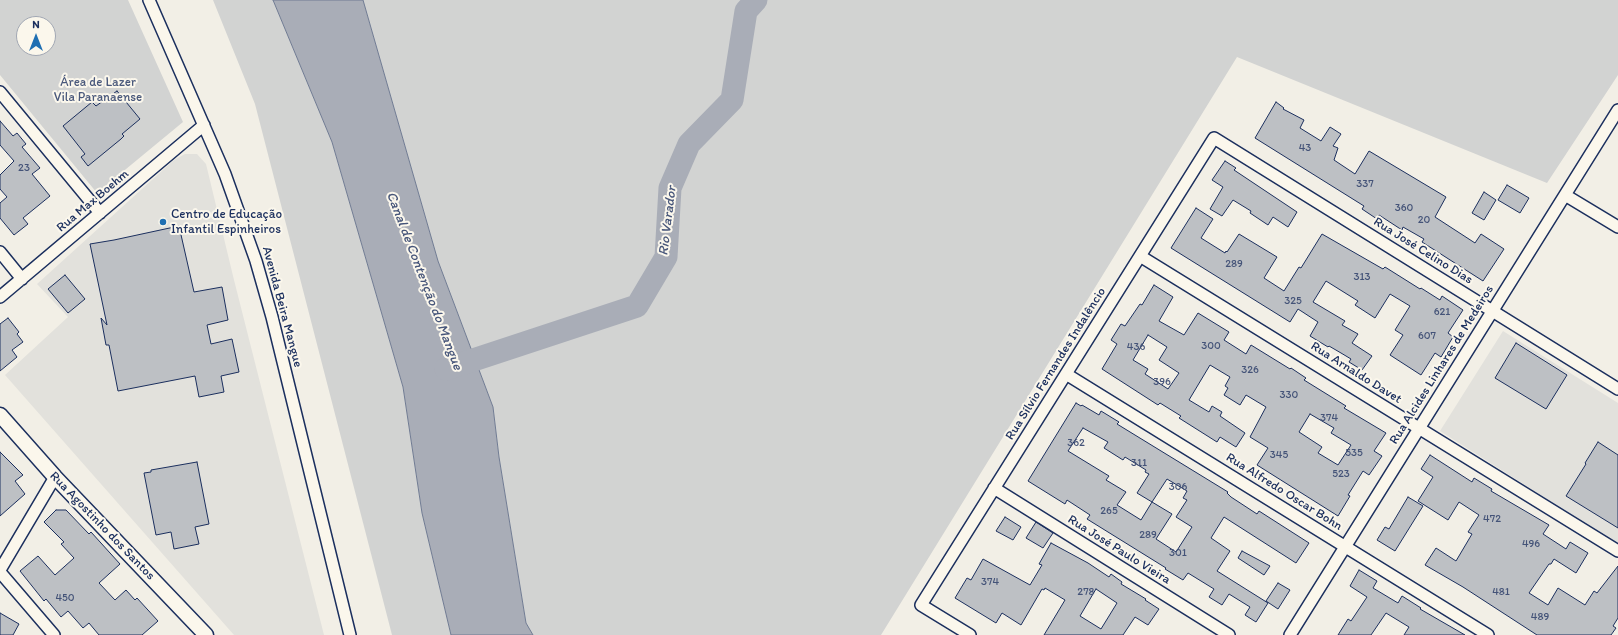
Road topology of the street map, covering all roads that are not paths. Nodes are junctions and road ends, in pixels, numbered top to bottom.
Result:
1 (149, 0) edge
2 (0, 92) edge
3 (1618, 110) edge
4 (204, 126) junction
5 (1214, 138) joint
6 (1565, 194) junction
7 (100, 213) junction
8 (1618, 227) edge
9 (0, 252) edge
10 (1140, 256) junction
11 (22, 279) junction
12 (0, 297) edge
13 (1492, 311) junction
14 (1066, 374) junction
15 (1618, 389) edge
16 (0, 415) edge
17 (1419, 428) junction
18 (55, 477) junction
19 (994, 488) junction
20 (1345, 547) junction
21 (1618, 551) edge
22 (0, 571) edge
23 (54, 635) edge
24 (206, 635) edge
25 (350, 635) edge
26 (970, 635) edge
27 (1229, 635) edge
28 (1290, 635) edge
29 (1488, 635) edge

1 - 4 street, Avenida Beira Mangue
2 - 7 street
3 - 6 street, Rua Alcides Linhares de Medeiros
4 - 7 street, Rua Max Boehm
4 - 25 street, Avenida Beira Mangue
5 - 10 street, Rua Sílvio Fernandes Indalêncio
5 - 13 street, Rua José Celino Dias
6 - 8 street
6 - 13 street, Rua Alcides Linhares de Medeiros
7 - 11 street, Rua Max Boehm
9 - 11 street
10 - 14 street, Rua Sílvio Fernandes Indalêncio
10 - 17 street, Rua Arnaldo Davet
11 - 12 street, Rua Max Boehm
13 - 15 street, Rua José Celino Dias
13 - 17 street, Rua Alcides Linhares de Medeiros
14 - 19 street, Rua Sílvio Fernandes Indalêncio
14 - 20 street, Rua Alfredo Oscar Bohn
16 - 18 street, Rua Agostinho dos Santos
17 - 20 street, Rua Alcides Linhares de Medeiros
17 - 21 street, Rua Arnaldo Davet
18 - 22 street
18 - 24 street, Rua Agostinho dos Santos
19 - 26 street, Rua Sílvio Fernandes Indalêncio
19 - 27 street, Rua José Paulo Vieira
20 - 28 street, Rua Alcides Linhares de Medeiros
20 - 29 street, Rua Alfredo Oscar Bohn
22 - 23 street

